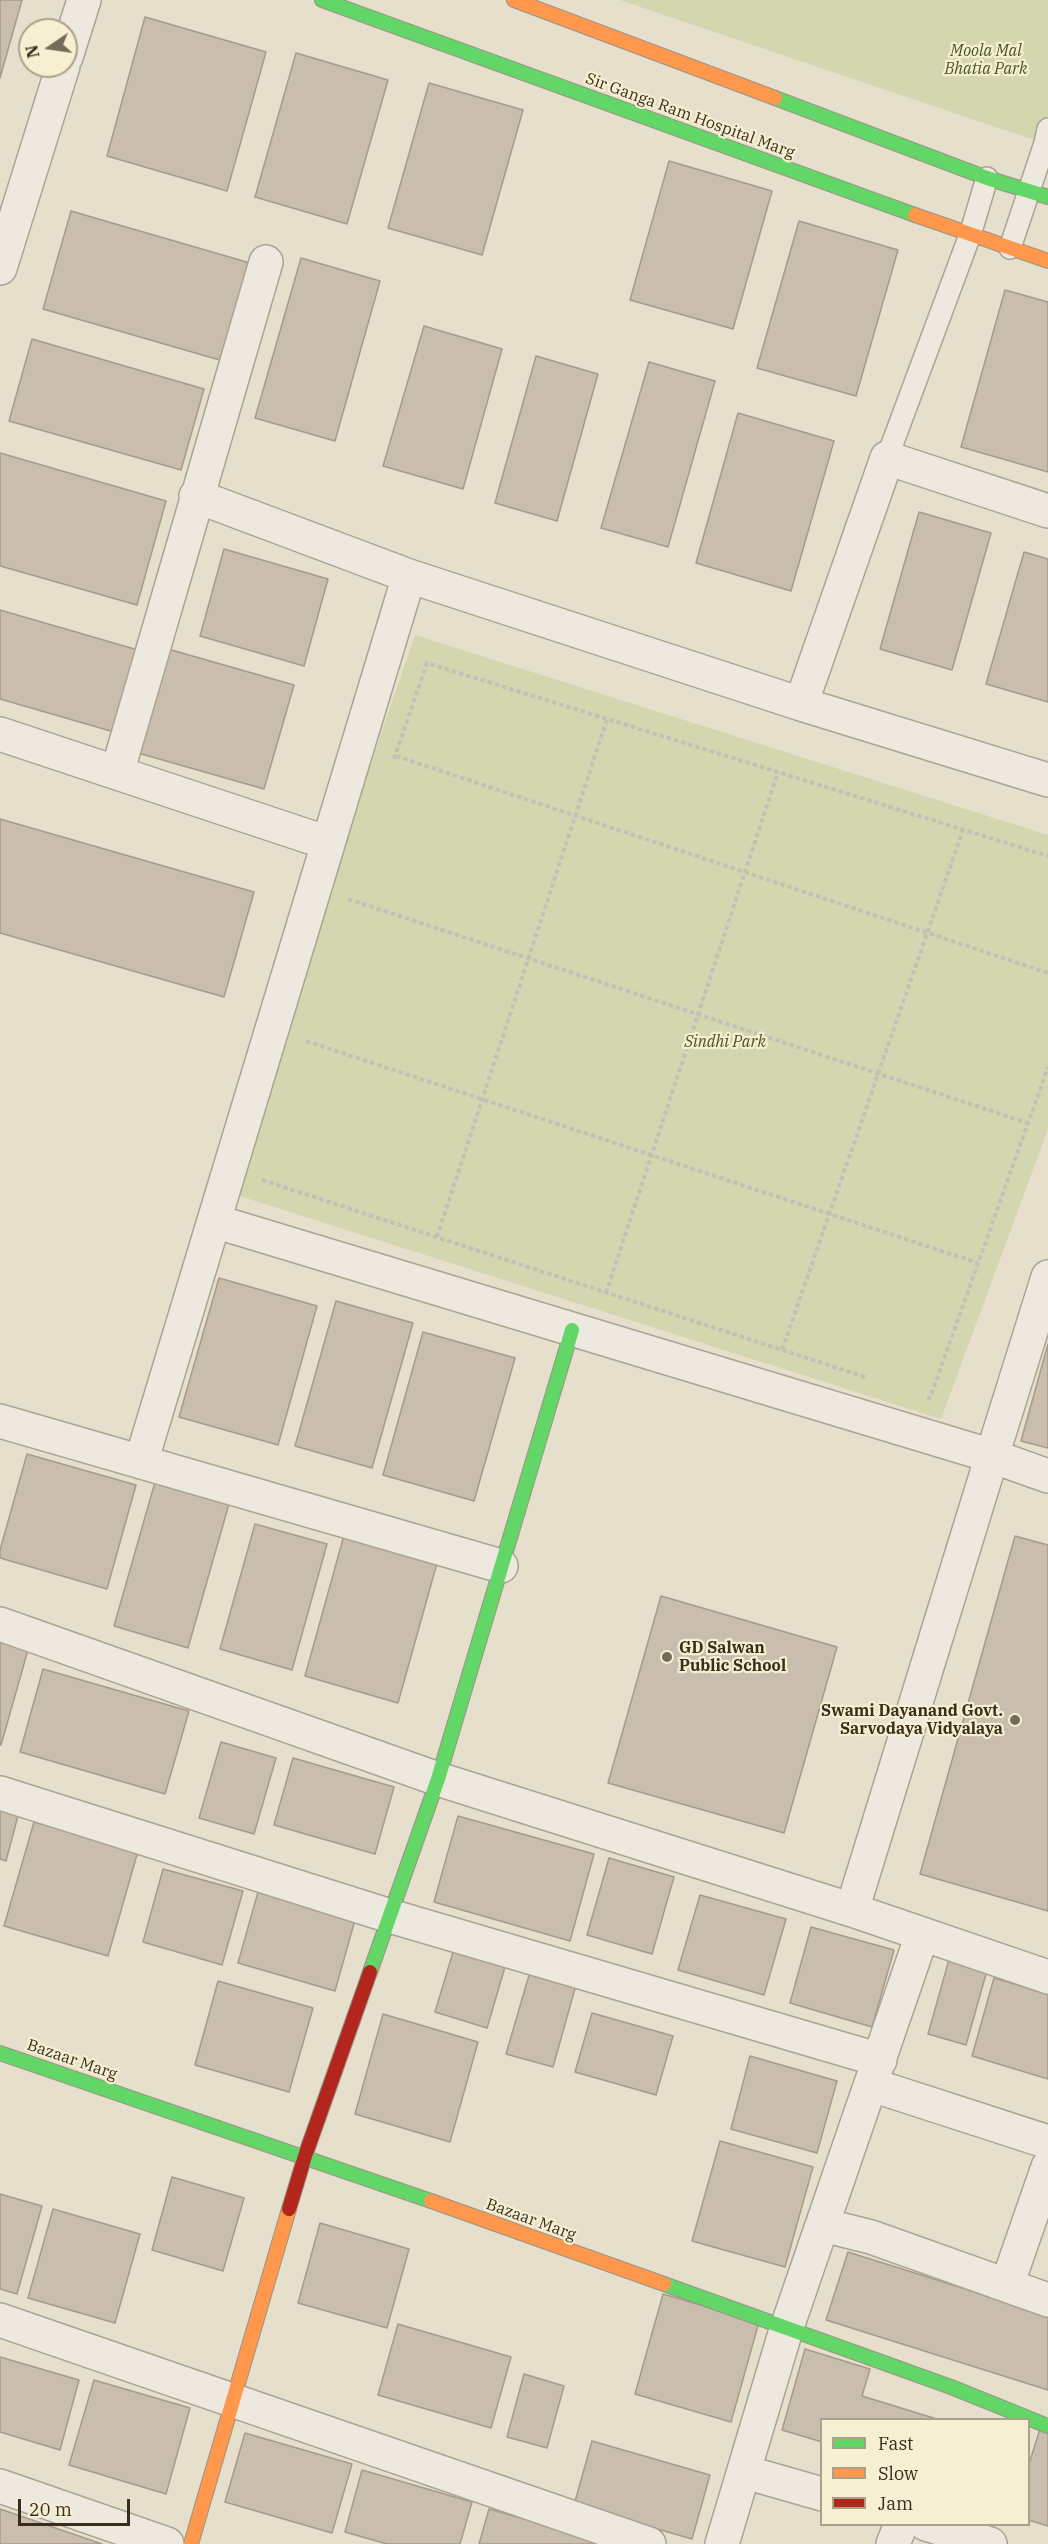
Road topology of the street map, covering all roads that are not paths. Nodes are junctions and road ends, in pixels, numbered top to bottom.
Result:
1 (84, 0) edge
2 (322, 0) edge
3 (514, 0) edge
4 (78, 19) edge
5 (59, 78) edge
6 (1048, 129) edge
7 (987, 178) junction
8 (1038, 194) edge
9 (970, 235) junction
10 (1010, 248) junction
11 (1048, 261) edge
12 (266, 262) dead end
13 (0, 268) edge
14 (887, 458) junction
15 (196, 496) junction
16 (1048, 511) edge
17 (409, 576) junction
18 (801, 704) junction
19 (0, 734) edge
20 (117, 773) junction
21 (1048, 780) edge
22 (328, 843) junction
23 (214, 1221) junction
24 (1048, 1277) edge
25 (572, 1330) junction
26 (0, 1421) edge
27 (992, 1456) junction
28 (141, 1462) junction
29 (1048, 1476) edge
30 (501, 1566) junction
31 (0, 1624) edge
32 (438, 1779) junction
33 (0, 1793) edge
34 (852, 1910) junction
35 (390, 1916) junction
36 (922, 1935) junction
37 (1048, 1977) edge
38 (0, 2053) edge
39 (876, 2072) junction
40 (1048, 2142) edge
41 (305, 2156) junction
42 (1048, 2167) edge
43 (823, 2225) junction
44 (1007, 2285) junction
45 (1048, 2300) edge
46 (0, 2320) edge
47 (786, 2330) junction
48 (233, 2400) junction
49 (1028, 2418) edge
50 (1030, 2419) edge
51 (1048, 2426) edge
52 (745, 2472) junction
53 (0, 2486) edge
54 (820, 2493) edge
55 (900, 2526) edge
56 (932, 2526) edge
57 (167, 2544) edge
58 (191, 2544) edge
59 (649, 2544) edge
60 (722, 2544) edge
61 (893, 2544) edge
62 (990, 2544) edge

1 - 4 street
2 - 9 street, Sir Ganga Ram Hospital Marg
3 - 7 street
5 - 13 street
6 - 8 lane
7 - 8 street
7 - 9 lane
8 - 10 lane
9 - 10 street, Sir Ganga Ram Hospital Marg
9 - 14 lane
10 - 11 street, Sir Ganga Ram Hospital Marg
12 - 15 street
14 - 16 street
14 - 18 street
15 - 17 street
15 - 20 street
17 - 18 street
17 - 22 street
18 - 21 street
19 - 20 street
20 - 22 street
22 - 23 street
23 - 25 street
23 - 28 street
24 - 27 street
25 - 27 street
25 - 30 street
26 - 28 street
27 - 29 street
27 - 34 street
28 - 30 street
30 - 32 street
31 - 32 street
32 - 34 street
32 - 35 street
33 - 35 street
34 - 36 street
35 - 39 street
35 - 41 street
36 - 37 street
36 - 39 street
38 - 41 street, Bazaar Marg
39 - 40 street
39 - 43 street
41 - 47 street, Bazaar Marg
41 - 48 street
42 - 44 street
43 - 44 street
43 - 47 street
44 - 45 street
46 - 48 street
47 - 49 street, Bazaar Marg
47 - 52 street
48 - 58 street
48 - 59 street
50 - 51 street, Bazaar Marg
52 - 54 street
52 - 60 street
53 - 57 street
55 - 61 street
56 - 62 street

